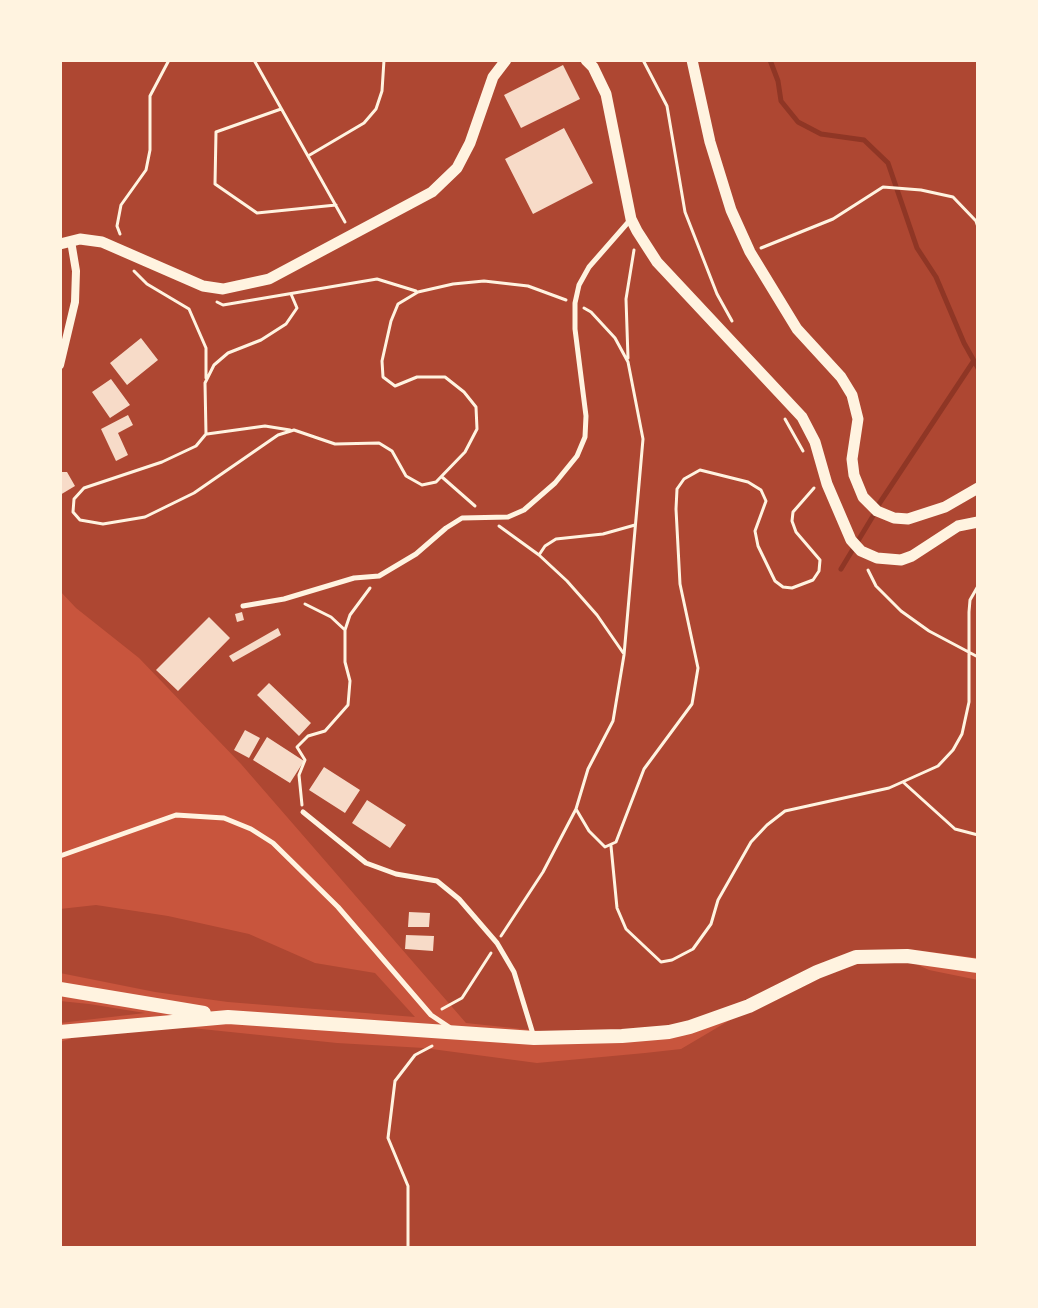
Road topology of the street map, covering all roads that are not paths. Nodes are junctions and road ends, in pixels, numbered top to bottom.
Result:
1 (506, 60) edge
2 (586, 60) edge
3 (692, 60) edge
4 (631, 219) junction
5 (66, 243) edge
6 (60, 365) edge
7 (978, 488) edge
8 (978, 522) edge
9 (243, 606) dead end
10 (303, 812) road end
11 (60, 856) edge
12 (978, 966) edge
13 (60, 989) edge
14 (228, 1017) junction
15 (60, 1032) edge
16 (457, 1033) junction
17 (534, 1038) junction

1 - 5 street
2 - 4 street
3 - 7 street
4 - 8 street
4 - 9 lane
5 - 6 street
10 - 17 lane
11 - 16 lane
12 - 17 main road
13 - 14 main road
14 - 15 main road
14 - 16 main road
16 - 17 main road

